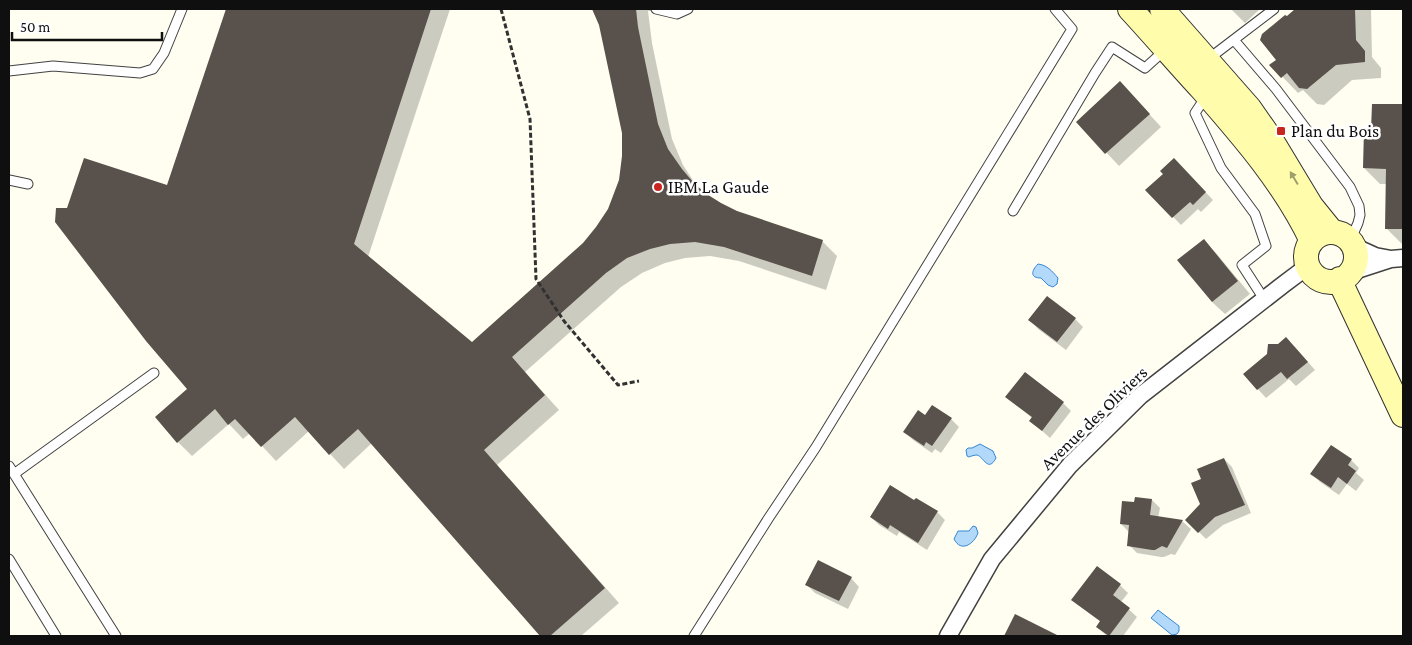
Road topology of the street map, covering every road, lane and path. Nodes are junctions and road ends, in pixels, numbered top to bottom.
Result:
1 (182, 9) edge
2 (501, 9) edge
3 (656, 9) edge
4 (688, 9) edge
5 (1055, 9) edge
6 (1274, 9) edge
7 (1143, 11) edge
8 (1234, 40) junction
9 (1166, 49) junction
10 (1201, 64) junction
11 (9, 71) edge
12 (1207, 96) junction
13 (9, 180) edge
14 (28, 184) dead end
15 (1013, 211) dead end
16 (1337, 240) junction
17 (1397, 259) edge
18 (1308, 266) junction
19 (1346, 275) junction
20 (1264, 299) junction
21 (154, 372) dead end
22 (639, 381) dead end
23 (1403, 415) edge
24 (9, 466) edge
25 (14, 474) junction
26 (9, 559) edge
27 (56, 636) edge
28 (116, 636) edge
29 (694, 636) edge
30 (948, 636) edge

1 - 11 lane
2 - 22 path
3 - 4 lane
5 - 29 lane
6 - 8 lane
7 - 9 main road
7 - 10 main road
8 - 10 lane
8 - 16 lane
9 - 12 main road
9 - 15 lane
10 - 12 lane
16 -> 10 main road
12 - 16 main road
12 - 20 lane
13 - 14 lane
16 - 17 street
16 - 18 main road
16 - 19 main road
17 - 19 street
18 - 19 main road
18 - 20 street, Avenue des Oliviers
19 - 23 main road
20 - 30 street, Avenue des Oliviers
21 - 25 lane
24 - 25 lane
25 - 28 lane
26 - 27 lane

